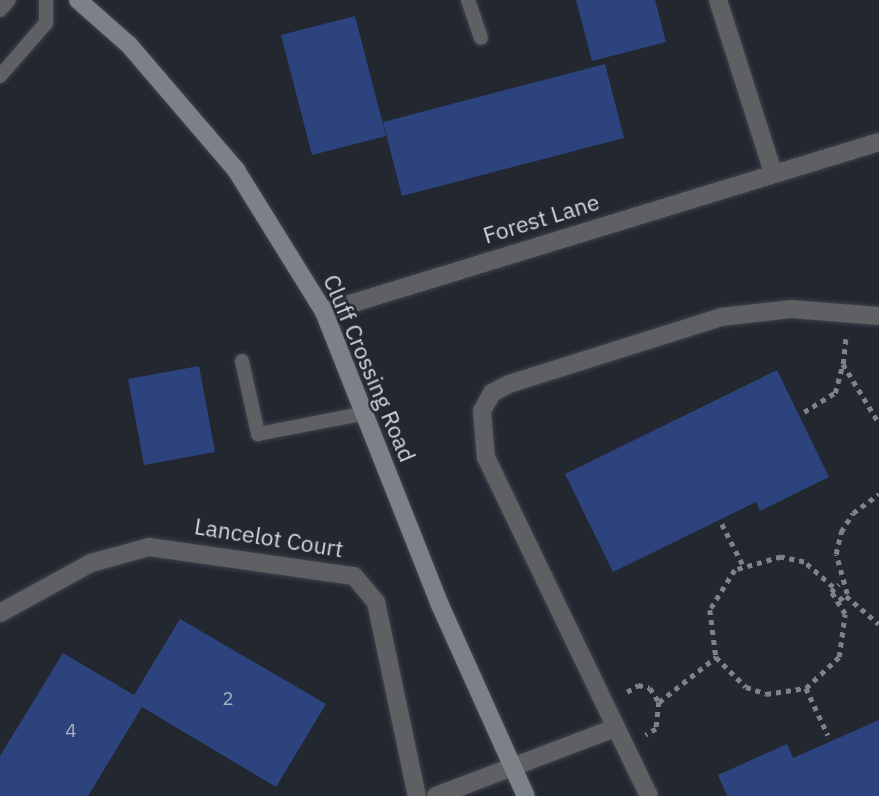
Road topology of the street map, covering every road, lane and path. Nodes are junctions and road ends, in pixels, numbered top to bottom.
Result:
1 (9, 0) edge
2 (46, 0) edge
3 (78, 0) edge
4 (468, 0) edge
5 (718, 0) edge
6 (0, 10) edge
7 (481, 38) dead end
8 (0, 76) edge
9 (879, 142) edge
10 (773, 172) junction
11 (324, 312) junction
12 (879, 316) edge
13 (242, 360) dead end
14 (804, 412) dead end
15 (366, 413) junction
16 (879, 424) edge
17 (879, 494) edge
18 (722, 524) dead end
19 (744, 567) junction
20 (839, 584) junction
21 (833, 587) junction
22 (846, 596) junction
23 (839, 600) junction
24 (0, 613) edge
25 (879, 624) edge
26 (716, 657) junction
27 (806, 688) junction
28 (626, 692) dead end
29 (659, 702) junction
30 (615, 728) junction
31 (828, 735) dead end
32 (645, 736) dead end
33 (514, 771) junction
34 (417, 796) edge
35 (436, 796) edge
36 (526, 796) edge
37 (649, 796) edge

1 - 6 lane
2 - 8 lane
3 - 11 street, Cluff Crossing Road
4 - 7 lane
5 - 10 street
9 - 10 street, Forest Lane
10 - 11 street, Forest Lane
11 - 15 street, Cluff Crossing Road
12 - 30 street
13 - 15 lane
14 - 16 path
15 - 33 street, Cluff Crossing Road
17 - 20 path
18 - 19 path
19 - 21 path
19 - 26 path
20 - 21 path
20 - 22 path
21 - 23 path
22 - 23 path
22 - 25 path
23 - 27 path
24 - 34 street, Lancelot Court
26 - 27 path
26 - 29 path
27 - 31 path
28 - 29 path
29 - 32 path
30 - 33 street
30 - 37 street
33 - 35 street
33 - 36 street, Cluff Crossing Road

